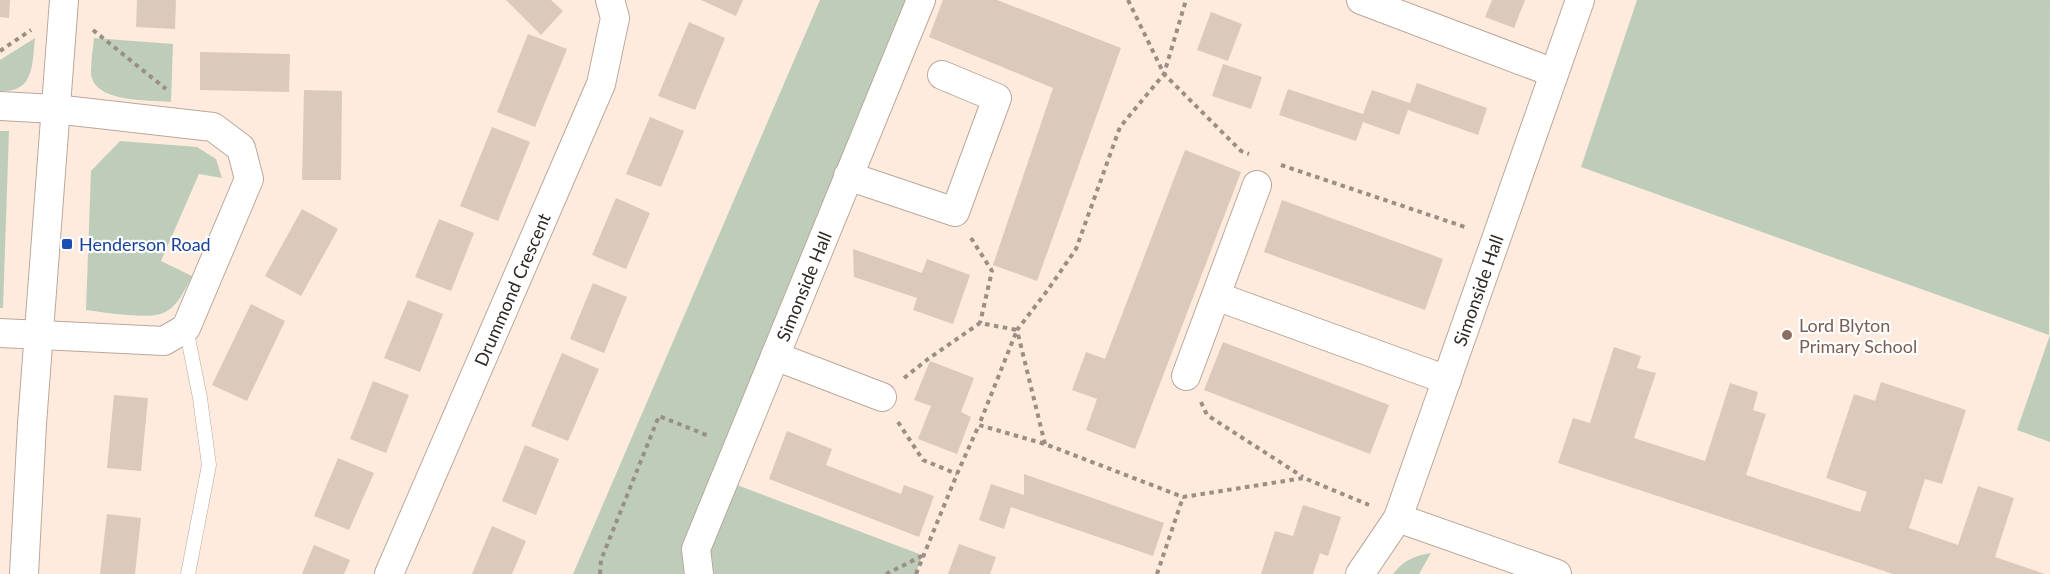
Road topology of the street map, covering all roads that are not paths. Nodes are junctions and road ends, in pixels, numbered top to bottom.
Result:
1 (610, 0) edge
2 (921, 0) edge
3 (1361, 0) edge
4 (1580, 0) edge
5 (64, 4) edge
6 (1554, 73) junction
7 (942, 75) dead end
8 (0, 106) edge
9 (56, 109) junction
10 (848, 176) junction
11 (1257, 185) dead end
12 (1216, 296) junction
13 (186, 328) junction
14 (0, 333) edge
15 (38, 336) junction
16 (775, 356) junction
17 (1186, 376) road end
18 (1447, 380) junction
19 (882, 397) road end
20 (1398, 518) junction
21 (24, 574) edge
22 (188, 574) edge
23 (389, 574) edge
24 (699, 574) edge
25 (1360, 574) edge
26 (1557, 574) edge

1 - 23 street, Drummond Crescent
2 - 10 street, Simonside Hall
3 - 6 street
4 - 6 street, Simonside Hall
5 - 9 street
6 - 18 street, Simonside Hall
7 - 10 street
8 - 9 street
9 - 13 street
9 - 15 street
10 - 16 street, Simonside Hall
11 - 12 street
12 - 17 street
12 - 18 street
13 - 15 street
13 - 22 lane
14 - 15 street
15 - 21 street
16 - 19 street
16 - 24 street, Simonside Hall
18 - 20 street, Simonside Hall
20 - 25 street, Simonside Hall
20 - 26 street

